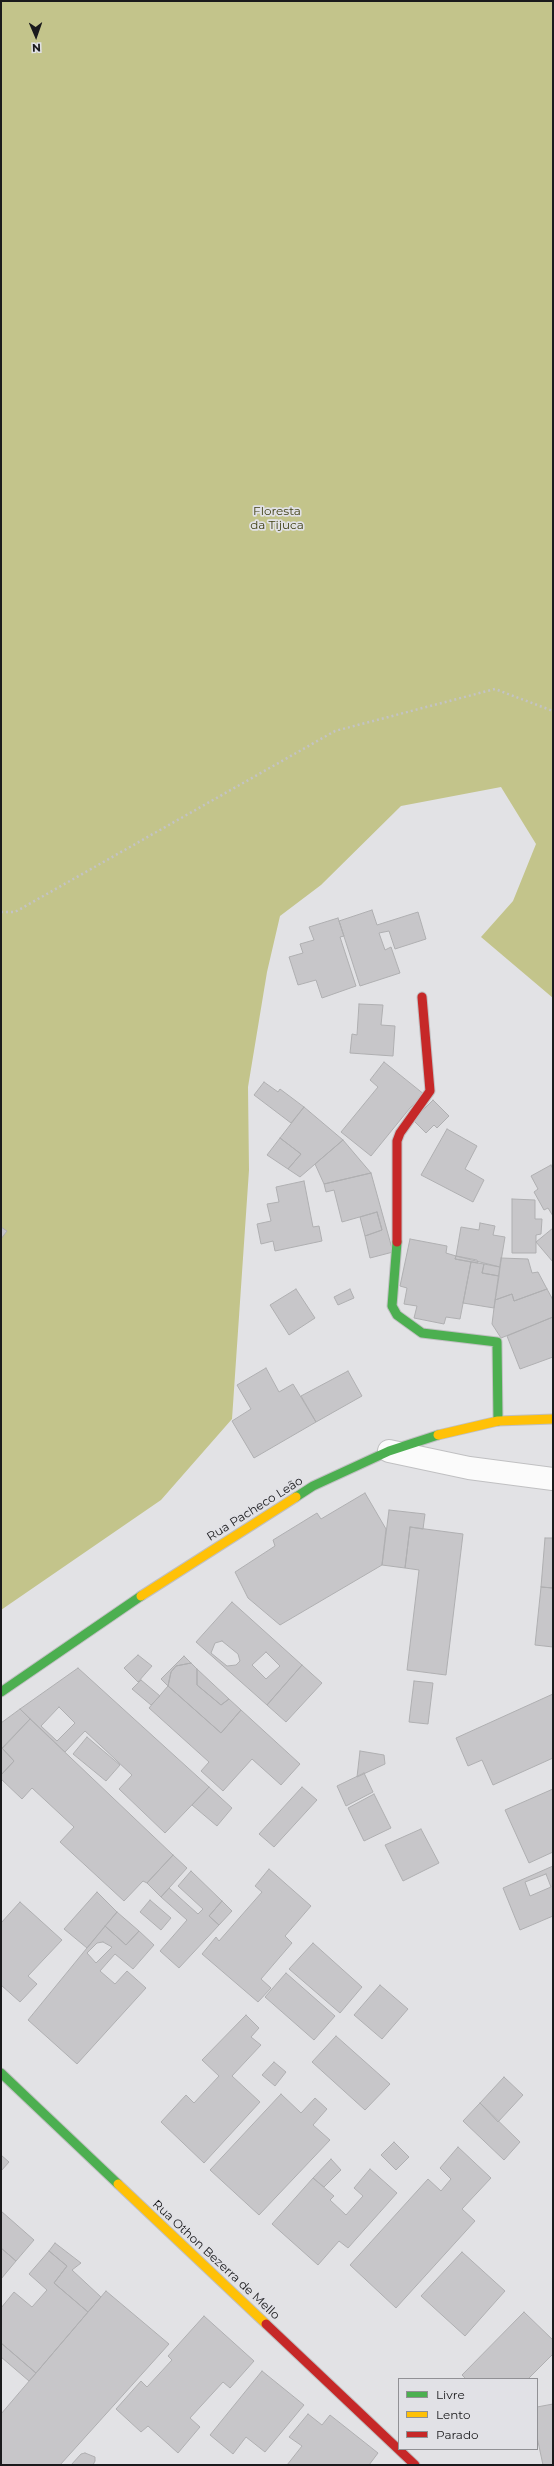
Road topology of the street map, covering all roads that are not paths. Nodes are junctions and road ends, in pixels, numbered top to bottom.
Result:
1 (422, 997) dead end
2 (553, 1419) edge
3 (498, 1421) junction
4 (389, 1451) junction
5 (553, 1479) edge
6 (1, 1692) edge
7 (1, 2073) edge
8 (398, 2449) edge
9 (399, 2450) edge
10 (415, 2465) edge

1 - 3 street
2 - 3 street, Rua Pacheco Leão
3 - 4 street, Rua Pacheco Leão
4 - 5 street
4 - 6 street, Rua Pacheco Leão
7 - 8 street, Rua Othon Bezerra de Mello
9 - 10 street, Rua Othon Bezerra de Mello

